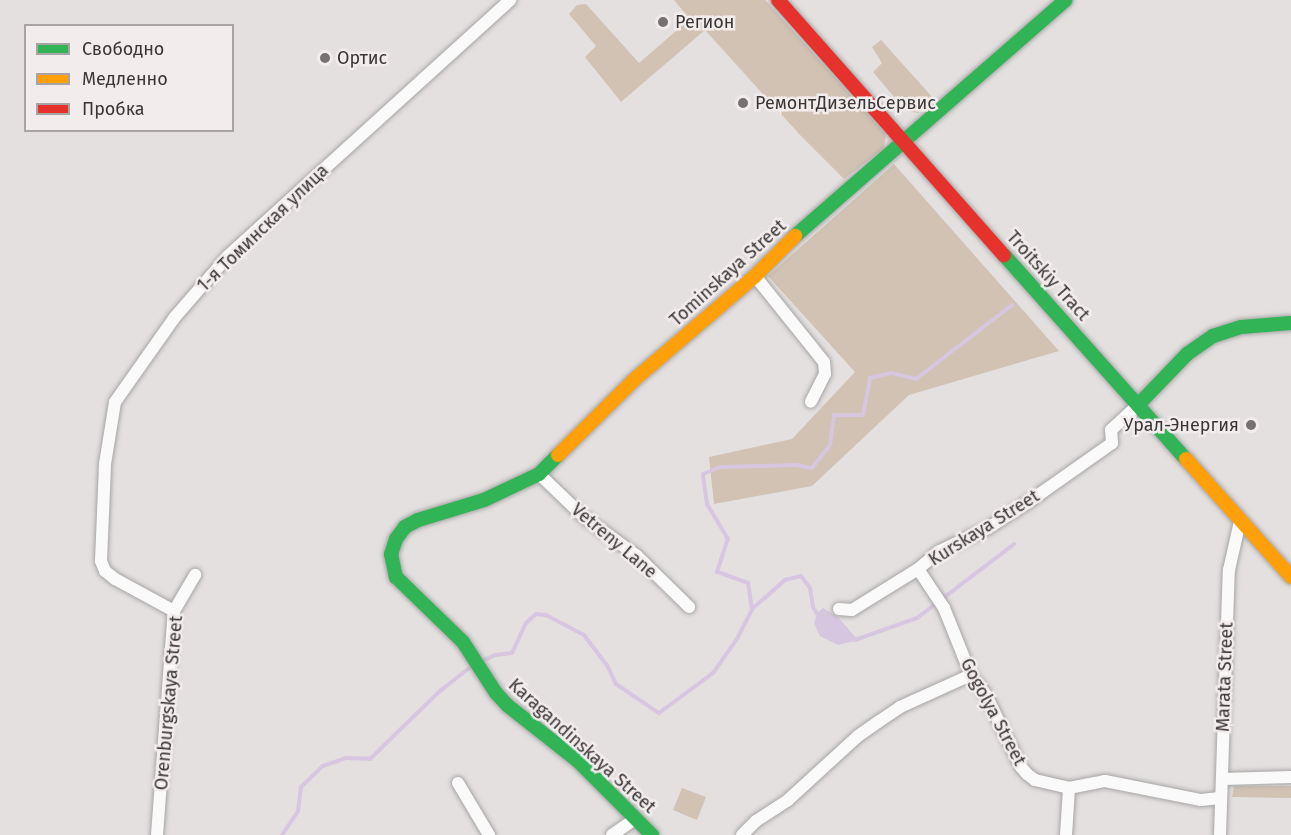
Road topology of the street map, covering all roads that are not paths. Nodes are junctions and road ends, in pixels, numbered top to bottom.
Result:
1 (510, 0) edge
2 (778, 0) edge
3 (1066, 0) edge
4 (903, 141) junction
5 (755, 276) junction
6 (1291, 323) edge
7 (811, 402) dead end
8 (1138, 405) junction
9 (539, 474) junction
10 (1239, 520) junction
11 (396, 539) joint
12 (918, 569) junction
13 (195, 575) dead end
14 (1291, 577) edge
15 (689, 607) dead end
16 (839, 609) dead end
17 (174, 611) junction
18 (971, 675) junction
19 (1291, 777) edge
20 (1222, 779) junction
21 (458, 783) dead end
22 (1069, 788) junction
23 (1220, 798) junction
24 (636, 818) junction
25 (158, 835) edge
26 (489, 835) edge
27 (612, 835) edge
28 (652, 835) edge
29 (742, 835) edge
30 (1066, 835) edge
31 (1220, 835) edge

1 - 17 street, 1-я Томинская улица
2 - 4 street, Troitskiy Tract
3 - 4 street, Tominskaya Street
4 - 5 street, Tominskaya Street
4 - 8 street, Troitskiy Tract
5 - 7 street
5 - 9 street, Tominskaya Street
6 - 8 street
8 - 10 street, Troitskiy Tract
8 - 12 street, Kurskaya Street
9 - 11 street, Tominskaya Street
9 - 15 street, Vetreny Lane
10 - 14 street, Troitskiy Tract
10 - 20 street, Marata Street
11 - 24 street, Karagandinskaya Street
12 - 16 street, Kurskaya Street
12 - 18 street, Gogolya Street
13 - 17 street, Orenburgskaya Street
17 - 25 street, Orenburgskaya Street
18 - 22 street, Gogolya Street
18 - 29 street
19 - 20 street
20 - 23 street, Marata Street
21 - 26 street
22 - 23 street, Gogolya Street
22 - 30 street
23 - 31 street, Marata Street
24 - 27 street
24 - 28 street, Karagandinskaya Street

